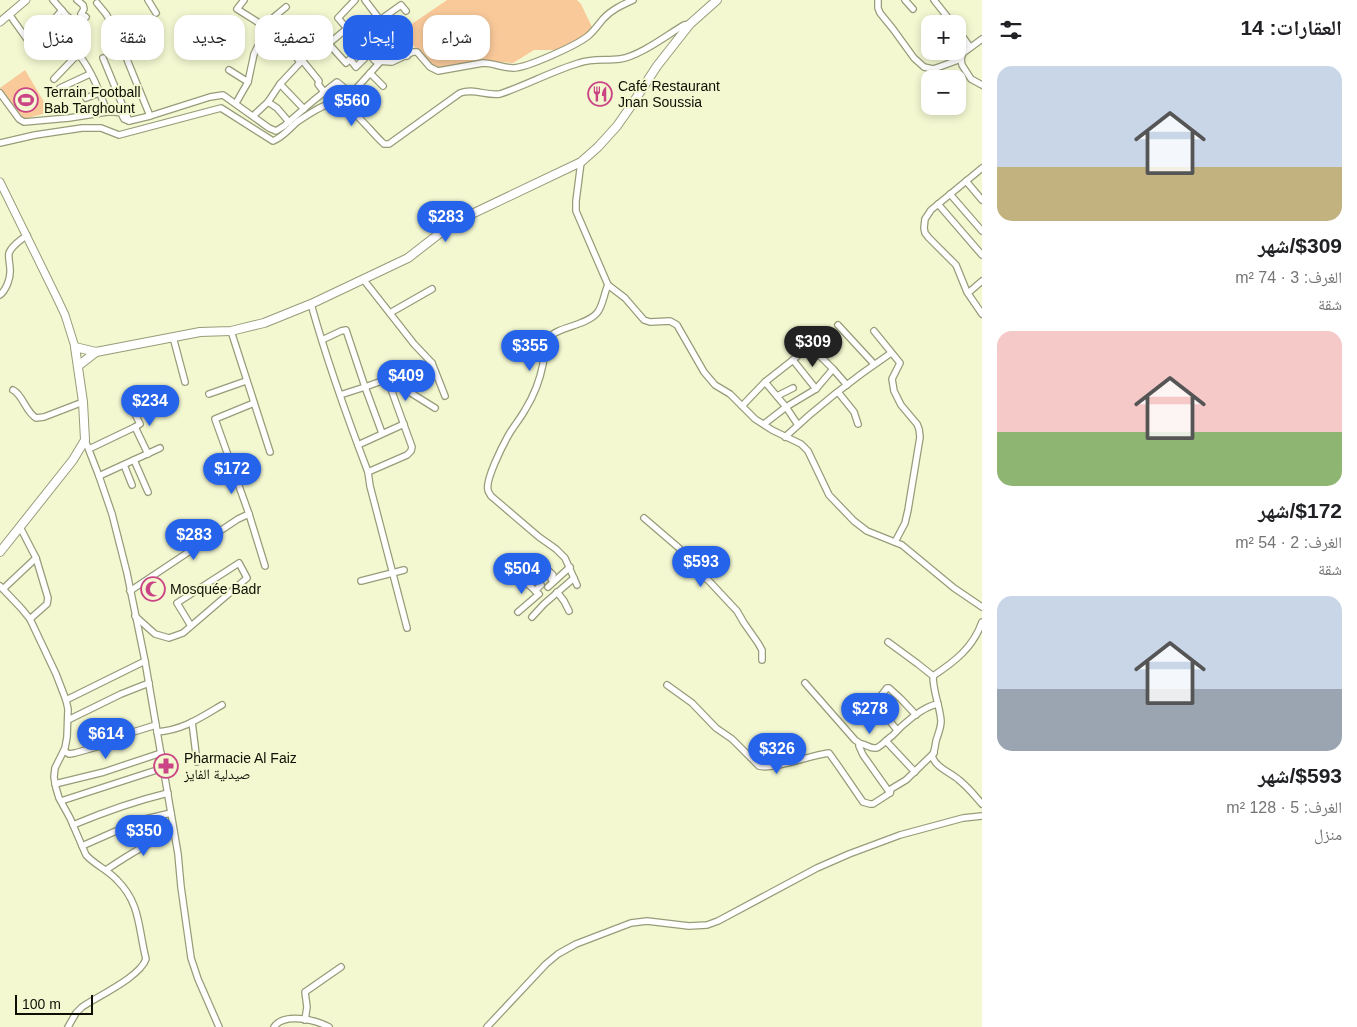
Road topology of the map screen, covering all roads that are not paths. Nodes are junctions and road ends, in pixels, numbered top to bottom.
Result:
1 (26, 0) edge
2 (53, 0) edge
3 (77, 0) edge
4 (148, 0) edge
5 (244, 0) edge
6 (355, 0) edge
7 (395, 0) edge
8 (633, 0) edge
9 (717, 0) edge
10 (878, 0) edge
11 (905, 0) edge
12 (934, 0) edge
13 (368, 1) edge
14 (98, 3) dead end
15 (400, 6) junction
16 (286, 7) dead end
17 (913, 9) dead end
18 (62, 10) junction
19 (406, 11) dead end
20 (156, 13) dead end
21 (9, 14) junction
22 (58, 15) edge
23 (66, 15) edge
24 (83, 15) edge
25 (276, 15) edge
26 (377, 15) edge
27 (387, 15) edge
28 (946, 15) edge
29 (255, 20) edge
30 (0, 22) edge
31 (343, 24) edge
32 (690, 24) junction
33 (343, 31) edge
34 (24, 34) edge
35 (333, 39) edge
36 (982, 39) edge
37 (966, 41) edge
38 (970, 47) junction
39 (333, 49) edge
40 (966, 50) edge
41 (255, 52) edge
42 (413, 52) edge
43 (72, 60) edge
44 (82, 60) edge
45 (103, 60) edge
46 (343, 60) edge
47 (351, 60) edge
48 (362, 60) edge
49 (374, 60) edge
50 (397, 60) edge
51 (959, 60) edge
52 (962, 60) edge
53 (301, 61) joint
54 (381, 61) junction
55 (229, 70) dead end
56 (370, 73) junction
57 (90, 74) junction
58 (54, 79) dead end
59 (248, 82) junction
60 (280, 84) junction
61 (982, 85) edge
62 (383, 86) dead end
63 (60, 88) dead end
64 (324, 92) junction
65 (99, 93) junction
66 (0, 94) edge
67 (86, 98) dead end
68 (268, 102) junction
69 (236, 104) junction
70 (304, 109) junction
71 (106, 112) junction
72 (150, 116) junction
73 (253, 116) junction
74 (129, 121) junction
75 (289, 122) junction
76 (0, 143) edge
77 (582, 162) junction
78 (982, 168) edge
79 (966, 181) junction
80 (0, 182) edge
81 (950, 194) junction
82 (982, 200) edge
83 (938, 204) junction
84 (982, 231) edge
85 (27, 235) junction
86 (982, 255) edge
87 (363, 279) junction
88 (982, 281) edge
89 (608, 285) junction
90 (432, 289) dead end
91 (968, 293) junction
92 (0, 296) edge
93 (311, 304) junction
94 (390, 313) junction
95 (982, 314) edge
96 (838, 325) dead end
97 (874, 331) dead end
98 (231, 332) junction
99 (173, 336) junction
100 (322, 340) junction
101 (75, 347) junction
102 (96, 352) junction
103 (891, 352) junction
104 (794, 360) junction
105 (432, 364) junction
106 (874, 364) junction
107 (78, 366) junction
108 (833, 369) junction
109 (387, 378) junction
110 (246, 381) junction
111 (185, 382) dead end
112 (765, 382) junction
113 (847, 385) junction
114 (365, 387) junction
115 (793, 388) dead end
116 (816, 389) junction
117 (13, 390) dead end
118 (838, 392) junction
119 (209, 394) dead end
120 (340, 395) junction
121 (445, 396) dead end
122 (777, 396) junction
123 (83, 402) junction
124 (254, 403) junction
125 (742, 406) junction
126 (149, 407) dead end
127 (786, 407) junction
128 (435, 408) dead end
129 (404, 424) junction
130 (764, 424) junction
131 (858, 424) dead end
132 (798, 425) junction
133 (135, 427) junction
134 (382, 433) junction
135 (786, 437) junction
136 (85, 440) junction
137 (358, 445) junction
138 (160, 448) dead end
139 (89, 449) junction
140 (270, 452) dead end
141 (148, 454) junction
142 (134, 460) junction
143 (124, 465) junction
144 (368, 472) junction
145 (99, 476) junction
146 (132, 485) dead end
147 (148, 492) dead end
148 (249, 514) junction
149 (644, 518) dead end
150 (20, 527) junction
151 (895, 542) junction
152 (0, 552) edge
153 (36, 558) junction
154 (538, 560) dead end
155 (264, 566) dead end
156 (570, 567) junction
157 (404, 570) dead end
158 (393, 573) junction
159 (574, 578) junction
160 (522, 579) dead end
161 (361, 581) dead end
162 (553, 581) junction
163 (541, 585) dead end
164 (577, 585) dead end
165 (548, 587) dead end
166 (2, 588) edge
167 (130, 591) junction
168 (535, 591) junction
169 (557, 592) junction
170 (982, 607) edge
171 (568, 611) dead end
172 (518, 612) dead end
173 (136, 616) junction
174 (532, 617) dead end
175 (30, 619) junction
176 (982, 622) edge
177 (191, 626) junction
178 (407, 628) dead end
179 (888, 642) dead end
180 (762, 660) dead end
181 (145, 661) junction
182 (933, 676) junction
183 (149, 683) junction
184 (805, 683) dead end
185 (667, 685) dead end
186 (66, 700) junction
187 (938, 704) junction
188 (222, 705) dead end
189 (916, 715) junction
190 (68, 720) junction
191 (192, 722) junction
192 (157, 729) junction
193 (897, 730) junction
194 (886, 741) junction
195 (861, 744) junction
196 (64, 751) junction
197 (935, 752) junction
198 (161, 753) junction
199 (197, 762) dead end
200 (163, 768) junction
201 (915, 772) junction
202 (55, 784) junction
203 (890, 792) junction
204 (168, 793) junction
205 (61, 801) junction
206 (982, 804) edge
207 (171, 813) junction
208 (982, 816) edge
209 (73, 825) junction
210 (174, 832) junction
211 (82, 846) junction
212 (106, 870) junction
213 (341, 967) dead end
214 (305, 1020) junction
215 (68, 1027) edge
216 (219, 1027) edge
217 (274, 1027) edge
218 (329, 1027) edge
219 (487, 1027) edge

1 - 21 street
2 - 18 street
3 - 24 street
4 - 20 street
5 - 29 street
6 - 31 street
7 - 15 street
8 - 42 street
9 - 32 main road
10 - 51 street
11 - 17 street
12 - 28 street
13 - 26 street
14 - 72 street
15 - 19 street
15 - 27 street
16 - 25 street
18 - 22 street
18 - 23 street
21 - 30 street
21 - 34 street
32 - 76 street
32 - 77 main road
33 - 35 street
36 - 38 street
37 - 38 street
38 - 40 street
39 - 46 street
41 - 59 street
43 - 58 street
44 - 57 street
45 - 74 street
47 - 48 street
49 - 54 street
50 - 54 street
52 - 61 street
53 - 60 street
53 - 64 street
54 - 56 street
55 - 59 street
56 - 62 street
56 - 64 street
57 - 63 street
57 - 65 street
59 - 69 street
60 - 68 street
60 - 70 street
64 - 70 street
65 - 67 street
65 - 71 street
66 - 71 street
68 - 73 street
68 - 75 street
69 - 72 street
69 - 73 street
70 - 75 street
71 - 74 street
72 - 74 street
73 - 75 street
77 - 87 main road
77 - 89 street
78 - 79 street
79 - 81 street
79 - 82 street
80 - 85 street
81 - 83 street
81 - 84 street
83 - 86 street
83 - 91 street
85 - 92 street
85 - 101 street
87 - 93 main road
87 - 94 street
88 - 91 street
89 - 125 street
89 - 156 street
90 - 94 street
91 - 95 street
93 - 98 main road
93 - 100 street
94 - 105 street
96 - 106 street
97 - 103 street
98 - 99 main road
98 - 110 street
99 - 102 main road
99 - 111 street
100 - 114 street
100 - 120 street
101 - 102 main road
101 - 107 main road
102 - 107 main road
103 - 106 street
103 - 151 street
104 - 108 street
104 - 112 street
104 - 116 street
105 - 109 street
105 - 121 street
106 - 113 street
107 - 123 main road
108 - 113 street
108 - 116 street
109 - 114 street
109 - 128 street
109 - 129 street
110 - 119 street
110 - 124 street
112 - 122 street
112 - 125 street
113 - 118 street
114 - 120 street
114 - 134 street
115 - 122 street
116 - 127 street
117 - 123 street
118 - 131 street
118 - 132 street
120 - 137 street
122 - 127 street
123 - 136 main road
124 - 140 street
124 - 148 street
125 - 130 street
126 - 133 street
127 - 130 street
127 - 132 street
129 - 134 street
129 - 144 street
130 - 135 street
132 - 135 street
133 - 139 street
133 - 141 street
134 - 137 street
135 - 151 street
136 - 139 street
136 - 150 main road
137 - 144 street
138 - 141 street
139 - 145 street
141 - 142 street
142 - 143 street
142 - 147 street
143 - 145 street
143 - 146 street
144 - 158 street
145 - 167 street
148 - 155 street
148 - 167 street
149 - 180 street
150 - 152 main road
150 - 153 street
151 - 170 street
153 - 166 street
153 - 175 street
154 - 162 street
156 - 159 street
156 - 162 street
157 - 158 street
158 - 161 street
158 - 178 street
159 - 164 street
159 - 169 street
160 - 168 street
162 - 165 street
163 - 168 street
166 - 175 street
167 - 173 street
168 - 172 street
169 - 171 street
169 - 174 street
173 - 177 street
173 - 181 street
175 - 186 street
176 - 182 street
177 - 177 street
179 - 182 street
181 - 183 street
181 - 186 street
182 - 187 street
183 - 190 street
183 - 192 street
184 - 195 street
185 - 203 street
186 - 190 street
187 - 189 street
187 - 197 street
188 - 191 street
189 - 193 street
189 - 193 street
190 - 196 street
191 - 192 street
191 - 199 street
192 - 196 street
192 - 198 street
193 - 194 street
194 - 195 street
194 - 201 street
195 - 203 street
196 - 202 street
197 - 201 street
197 - 206 street
198 - 200 street
198 - 202 street
200 - 204 street
200 - 205 street
201 - 203 street
202 - 205 street
204 - 207 street
204 - 209 street
205 - 209 street
207 - 210 street
207 - 211 street
208 - 219 street
209 - 211 street
210 - 212 street
210 - 216 street
211 - 212 street
212 - 215 street
213 - 214 street
214 - 217 street
214 - 218 street

